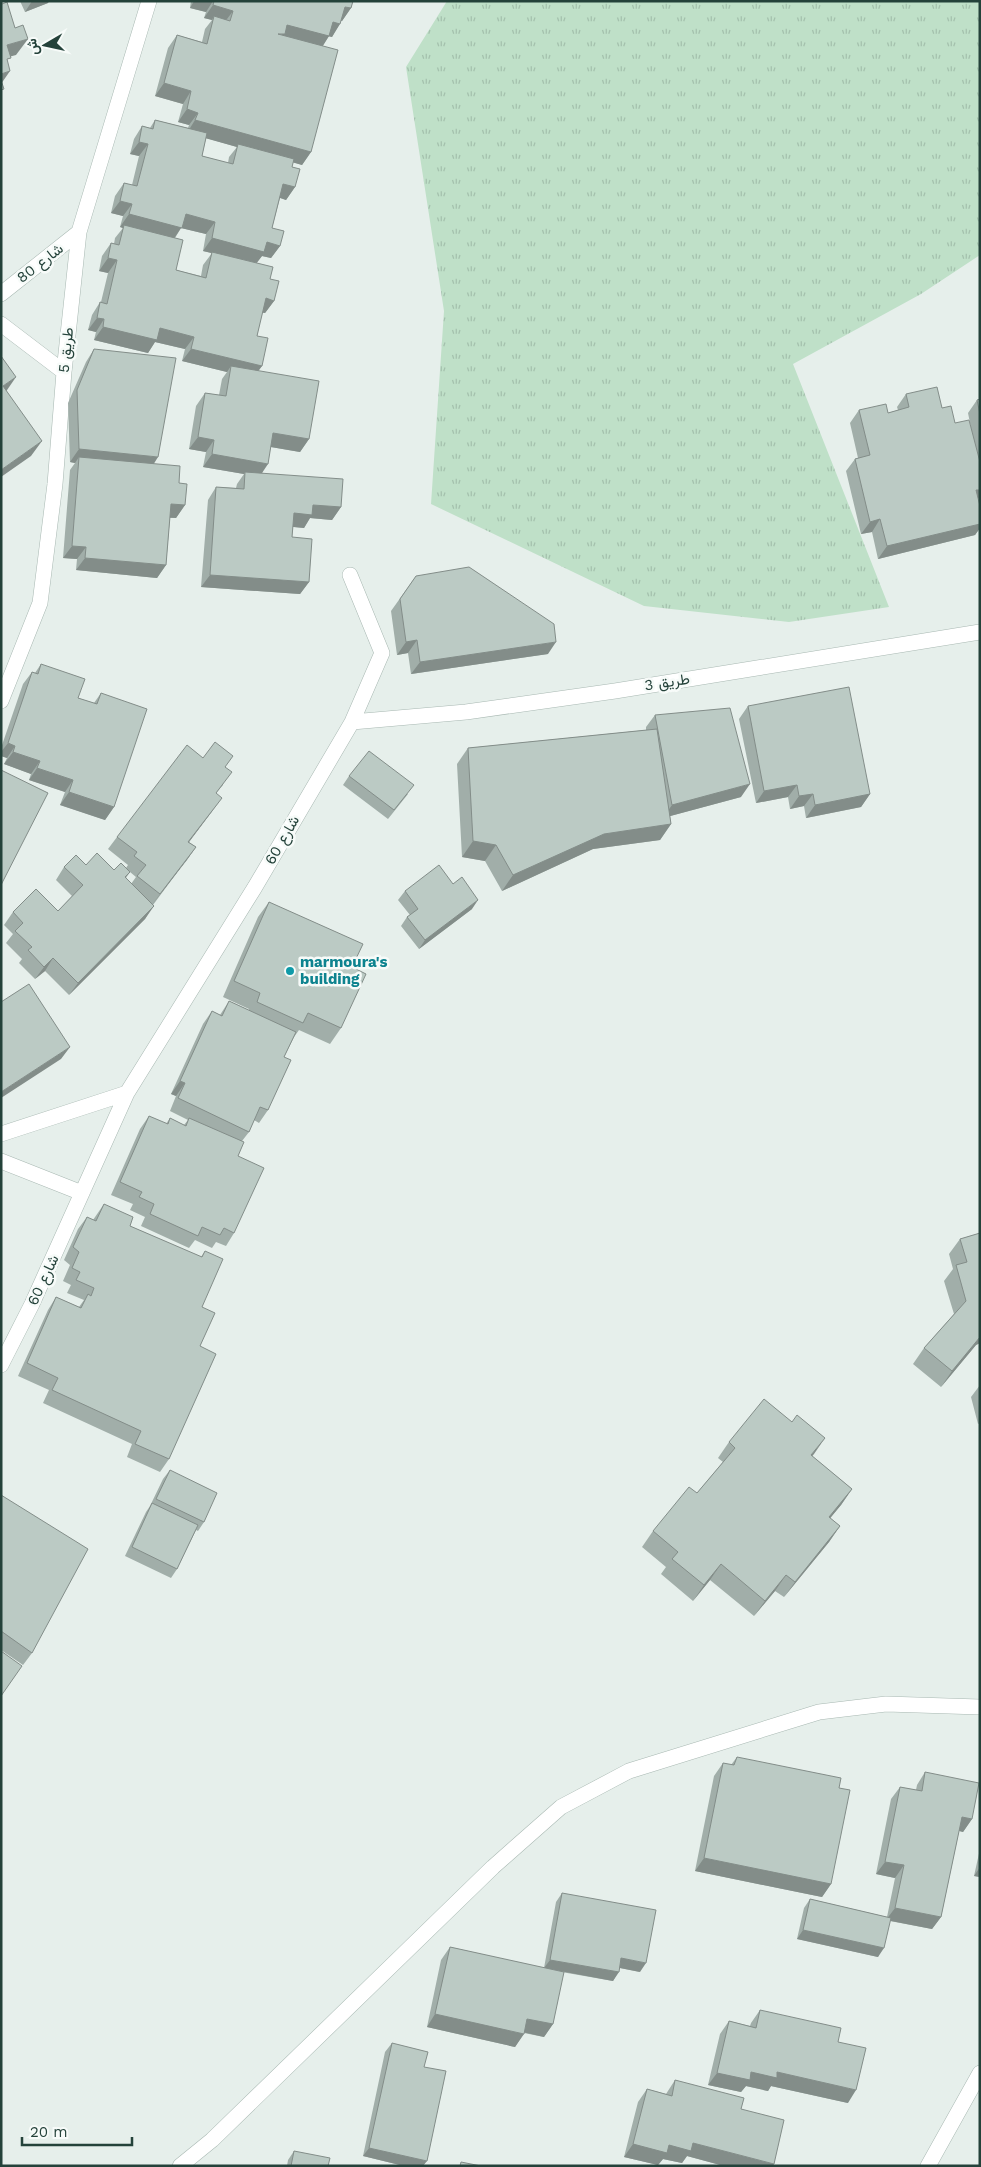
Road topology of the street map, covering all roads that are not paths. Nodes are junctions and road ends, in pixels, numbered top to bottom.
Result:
1 (149, 1) edge
2 (79, 232) junction
3 (1, 294) edge
4 (1, 324) edge
5 (64, 372) junction
6 (350, 574) dead end
7 (980, 632) edge
8 (1, 701) edge
9 (352, 722) junction
10 (127, 1093) junction
11 (1, 1134) edge
12 (1, 1161) edge
13 (82, 1193) junction
14 (1, 1365) edge
15 (980, 1707) edge
16 (980, 2074) edge
17 (180, 2166) edge
18 (928, 2166) edge

1 - 2 street, طريق 5
2 - 3 street, شارع 80
2 - 5 street, طريق 5
4 - 5 street
5 - 8 street, طريق 5
6 - 9 street, شارع 60
7 - 9 street, طريق 3
9 - 10 street, شارع 60
10 - 11 street
10 - 13 street, شارع 60
12 - 13 street
13 - 14 street, شارع 60
15 - 17 street
16 - 18 street

